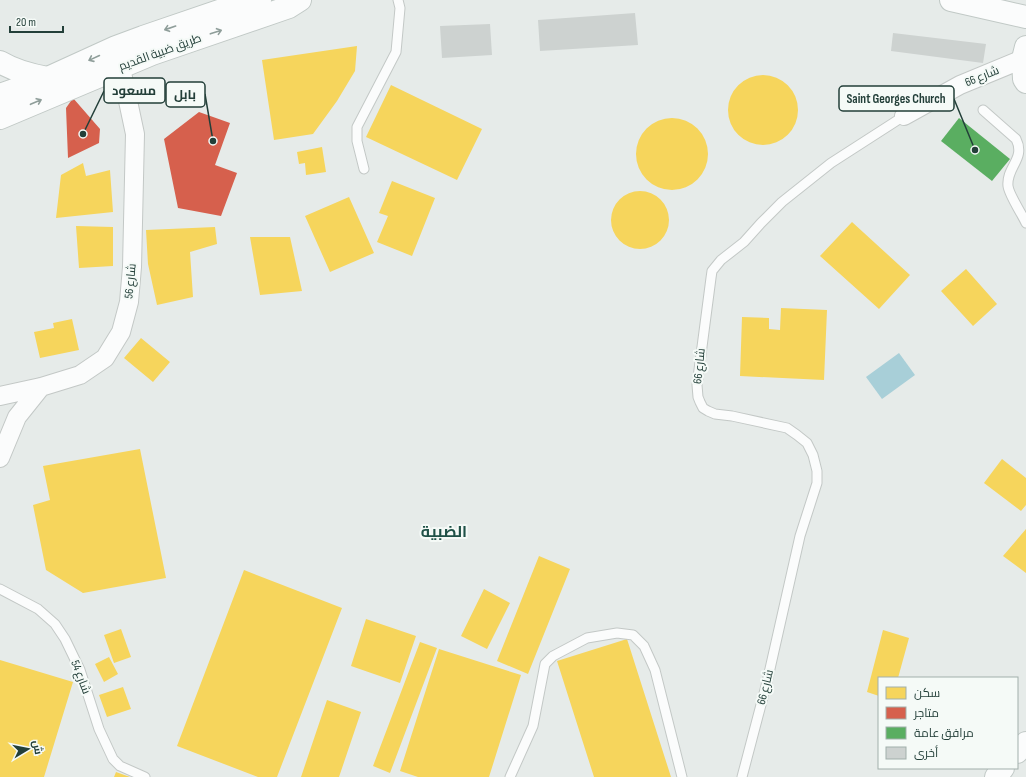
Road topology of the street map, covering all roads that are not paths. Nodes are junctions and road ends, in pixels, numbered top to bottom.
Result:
1 (260, 0) edge
2 (300, 0) edge
3 (398, 0) edge
4 (951, 0) edge
5 (1026, 17) edge
6 (1025, 53) edge
7 (119, 57) junction
8 (0, 62) edge
9 (48, 78) junction
10 (1026, 82) edge
11 (0, 95) edge
12 (983, 110) dead end
13 (904, 116) joint
14 (0, 118) edge
15 (364, 169) dead end
16 (1026, 223) edge
17 (41, 387) junction
18 (0, 396) edge
19 (0, 458) edge
20 (0, 589) edge
21 (1026, 743) edge
22 (1018, 751) edge
23 (1002, 769) edge
24 (145, 777) edge
25 (510, 777) edge
26 (682, 777) edge
27 (742, 777) edge
28 (996, 777) edge

1 -> 7 street, طريق ضبية القديم
7 -> 2 street, طريق ضبية القديم
3 - 15 lane
4 - 5 street
6 - 10 street
6 - 13 street, شارع 66
7 -> 9 street, طريق ضبية القديم
14 -> 7 street, طريق ضبية القديم
7 - 17 street, شارع 56
8 - 9 street
9 - 11 street, طريق ضبية القديم
12 - 16 lane
13 - 27 lane, شارع 66
17 - 18 street, شارع 56
17 - 19 street
20 - 24 lane, شارع 54
21 - 22 street
23 - 28 street
25 - 26 lane

